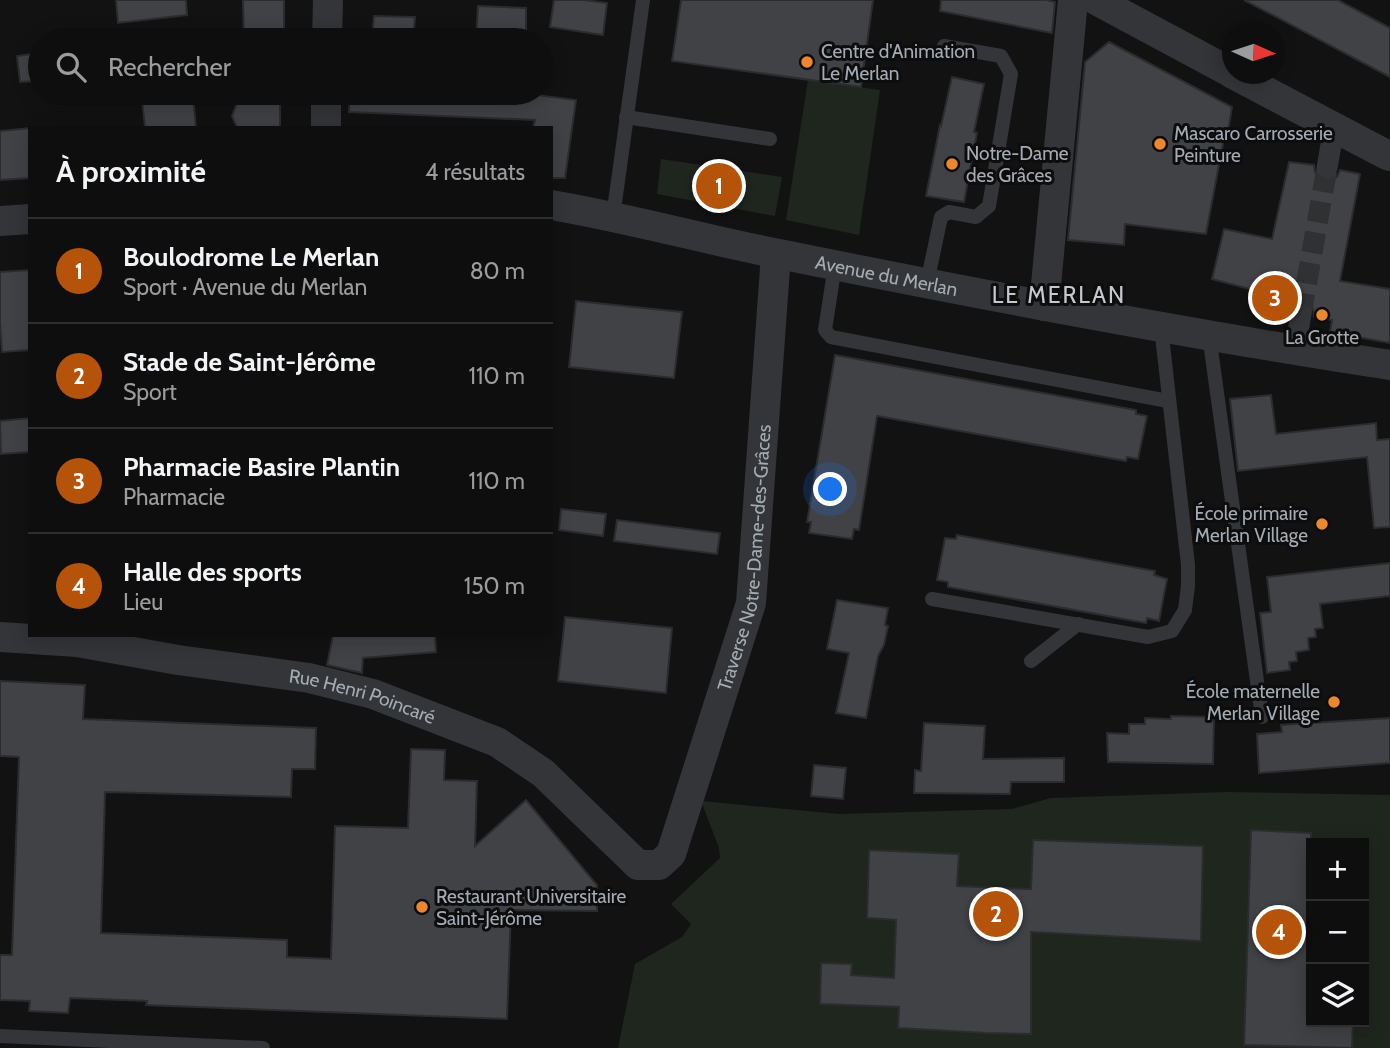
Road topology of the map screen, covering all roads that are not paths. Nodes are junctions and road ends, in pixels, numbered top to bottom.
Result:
1 (328, 0) edge
2 (643, 0) edge
3 (1073, 0) edge
4 (1096, 0) edge
5 (327, 28) edge
6 (944, 46) dead end
7 (1222, 67) edge
8 (1254, 84) edge
9 (326, 105) edge
10 (626, 117) junction
11 (326, 126) edge
12 (1334, 127) junction
13 (770, 139) dead end
14 (1390, 156) edge
15 (1327, 168) tunnel mouth
16 (553, 205) edge
17 (613, 218) junction
18 (28, 219) edge
19 (0, 221) edge
20 (776, 254) junction
21 (835, 265) junction
22 (927, 282) junction
23 (1044, 306) junction
24 (1301, 314) tunnel mouth
25 (1161, 327) junction
26 (1209, 335) junction
27 (1295, 350) junction
28 (1390, 365) edge
29 (1168, 401) junction
30 (932, 599) dead end
31 (1078, 624) junction
32 (0, 637) edge
33 (1031, 661) dead end
34 (1262, 718) dead end
35 (671, 853) joint
36 (0, 1036) edge
37 (262, 1048) edge

1 - 5 street
2 - 10 lane
3 - 23 street
4 - 7 street
6 - 22 lane
8 - 12 street
9 - 11 street
10 - 13 lane
10 - 17 lane
12 - 14 street
12 - 15 street
16 - 17 street, Avenue du Merlan
17 - 20 street, Avenue du Merlan
18 - 19 street
20 - 21 street, Avenue du Merlan
20 - 35 street, Traverse Notre-Dame-des-Grâces
21 - 22 street, Avenue du Merlan
21 - 29 lane
22 - 23 street, Avenue du Merlan
23 - 25 street, Avenue du Merlan
24 - 27 street
25 - 26 street, Avenue du Merlan
25 - 29 lane
26 - 27 street, Avenue du Merlan
26 - 34 lane
27 - 28 street, Avenue du Merlan
29 - 31 lane
30 - 31 lane
31 - 33 lane
32 - 35 street, Rue Henri Poincaré
36 - 37 lane

